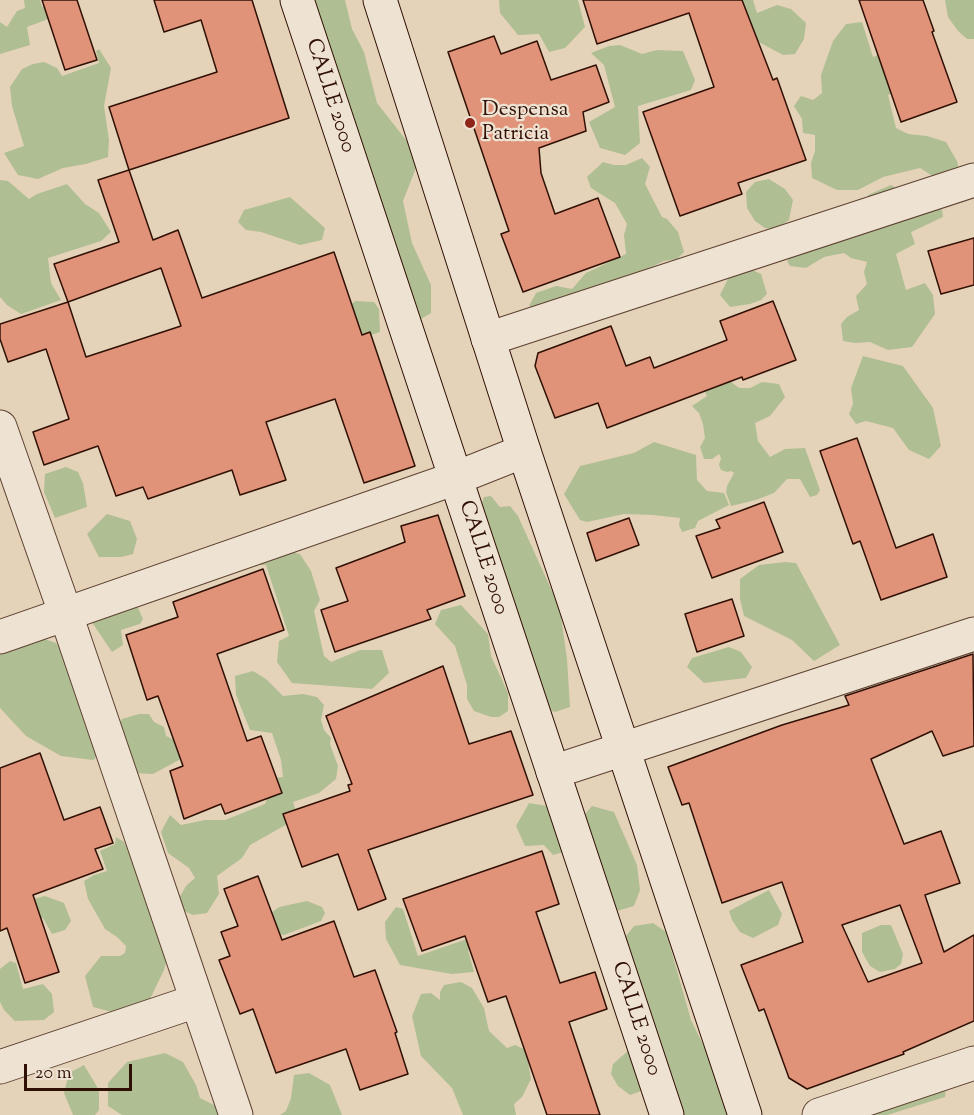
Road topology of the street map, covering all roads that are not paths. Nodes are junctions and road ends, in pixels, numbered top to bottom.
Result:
1 (297, 0) edge
2 (380, 0) edge
3 (974, 180) edge
4 (489, 339) junction
5 (0, 428) edge
6 (524, 451) junction
7 (456, 478) junction
8 (66, 615) junction
9 (974, 634) edge
10 (0, 637) edge
11 (624, 748) junction
12 (553, 772) junction
13 (196, 1001) junction
14 (974, 1063) edge
15 (0, 1067) edge
16 (236, 1115) edge
17 (667, 1115) edge
18 (745, 1115) edge
19 (819, 1115) edge

1 - 7 street, CALLE 2000
2 - 4 street
3 - 4 street
4 - 6 street
5 - 8 street
6 - 7 street
6 - 11 street
7 - 8 street
7 - 12 street, CALLE 2000
8 - 10 street
8 - 13 street
9 - 11 street
11 - 12 street
11 - 18 street
12 - 17 street, CALLE 2000
13 - 15 street
13 - 16 street
14 - 19 street

